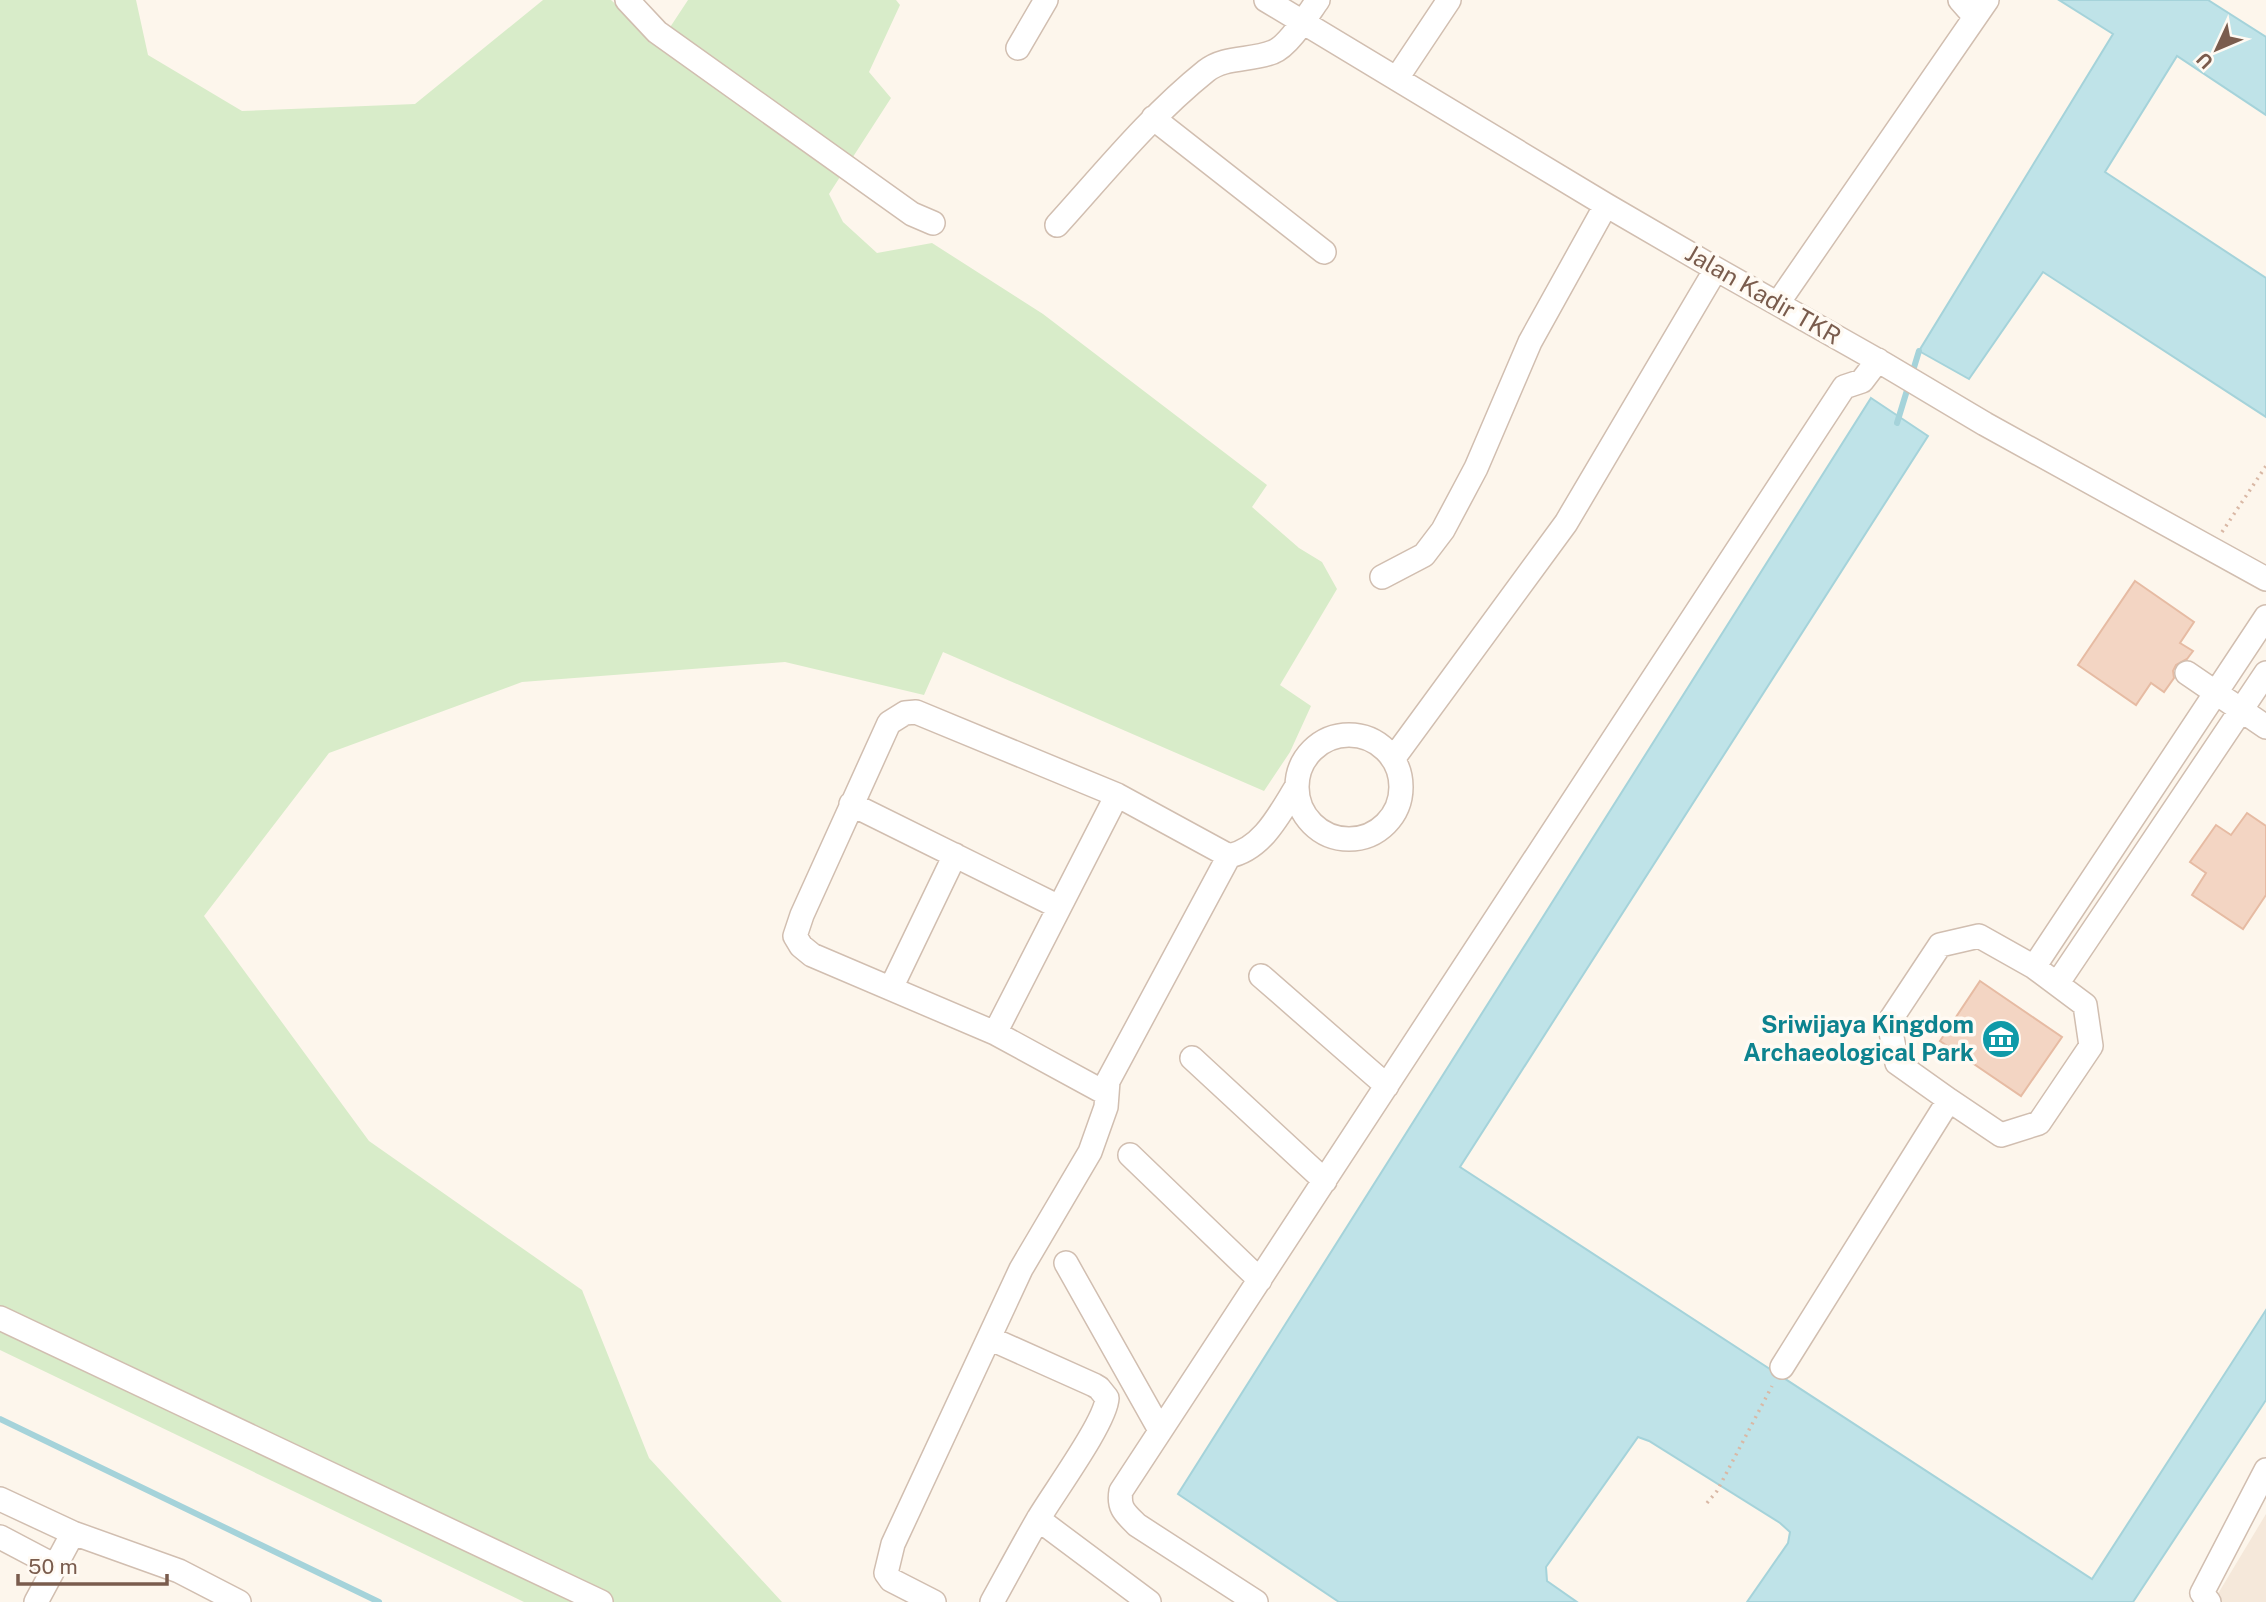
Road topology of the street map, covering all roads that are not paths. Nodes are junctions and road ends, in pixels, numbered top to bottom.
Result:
1 (627, 0) edge
2 (1046, 0) edge
3 (1266, 0) edge
4 (1318, 0) edge
5 (1449, 0) edge
6 (1974, 6) edge
7 (1302, 22) junction
8 (1018, 48) dead end
9 (1397, 78) junction
10 (1153, 118) junction
11 (1606, 205) junction
12 (933, 223) dead end
13 (1057, 225) dead end
14 (1324, 252) dead end
15 (1716, 269) junction
16 (1777, 303) junction
17 (1881, 362) junction
18 (1382, 578) dead end
19 (2266, 579) edge
20 (2266, 617) edge
21 (2187, 673) dead end
22 (2266, 673) edge
23 (2216, 693) junction
24 (2241, 710) junction
25 (2266, 727) edge
26 (1393, 759) junction
27 (1297, 786) junction
28 (1117, 795) junction
29 (852, 804) junction
30 (955, 855) junction
31 (1230, 856) junction
32 (1059, 907) junction
33 (2034, 967) junction
34 (1261, 976) dead end
35 (2057, 984) junction
36 (891, 988) junction
37 (995, 1033) junction
38 (1192, 1058) dead end
39 (1387, 1086) junction
40 (1107, 1094) junction
41 (1949, 1100) junction
42 (1130, 1156) dead end
43 (1325, 1181) junction
44 (1066, 1263) dead end
45 (1260, 1280) junction
46 (0, 1318) edge
47 (989, 1338) junction
48 (1782, 1367) road end
49 (1160, 1430) junction
50 (2266, 1470) edge
51 (0, 1499) edge
52 (1038, 1519) junction
53 (73, 1533) junction
54 (0, 1537) edge
55 (55, 1566) junction
56 (1138, 1598) edge
57 (2202, 1599) edge
58 (36, 1602) edge
59 (239, 1602) edge
60 (601, 1602) edge
61 (934, 1602) edge
62 (992, 1602) edge
63 (1256, 1602) edge

1 - 12 street
2 - 8 street
3 - 7 street, Jalan Kadir TKR
4 - 7 street
5 - 9 street
6 - 16 street
7 - 9 street, Jalan Kadir TKR
7 - 10 street
9 - 11 street, Jalan Kadir TKR
10 - 13 street
10 - 14 street
11 - 15 street, Jalan Kadir TKR
11 - 18 street
15 - 16 street, Jalan Kadir TKR
15 - 26 street
16 - 17 street, Jalan Kadir TKR
17 - 19 street, Jalan Kadir TKR
17 - 39 street
20 - 23 street
21 - 23 street
22 - 24 street
23 - 24 street
23 - 33 street
24 - 25 street
24 - 35 street
26 - 27 street
26 - 27 street
27 - 31 street
28 - 29 street
28 - 31 street
28 - 32 street
29 - 30 street
29 - 36 street
30 - 32 street
30 - 36 street
31 - 40 street
32 - 37 street
33 - 35 street
33 - 41 street
34 - 39 street
35 - 41 street
36 - 37 street
37 - 40 street
38 - 43 street
39 - 43 street
40 - 47 street
41 - 48 street
42 - 45 street
43 - 45 street
44 - 49 street
45 - 49 street
46 - 60 street
47 - 52 street
47 - 61 street
49 - 63 street
50 - 57 street
51 - 53 street
52 - 56 street
52 - 62 street
53 - 55 street
53 - 59 street
54 - 55 street
55 - 58 street

